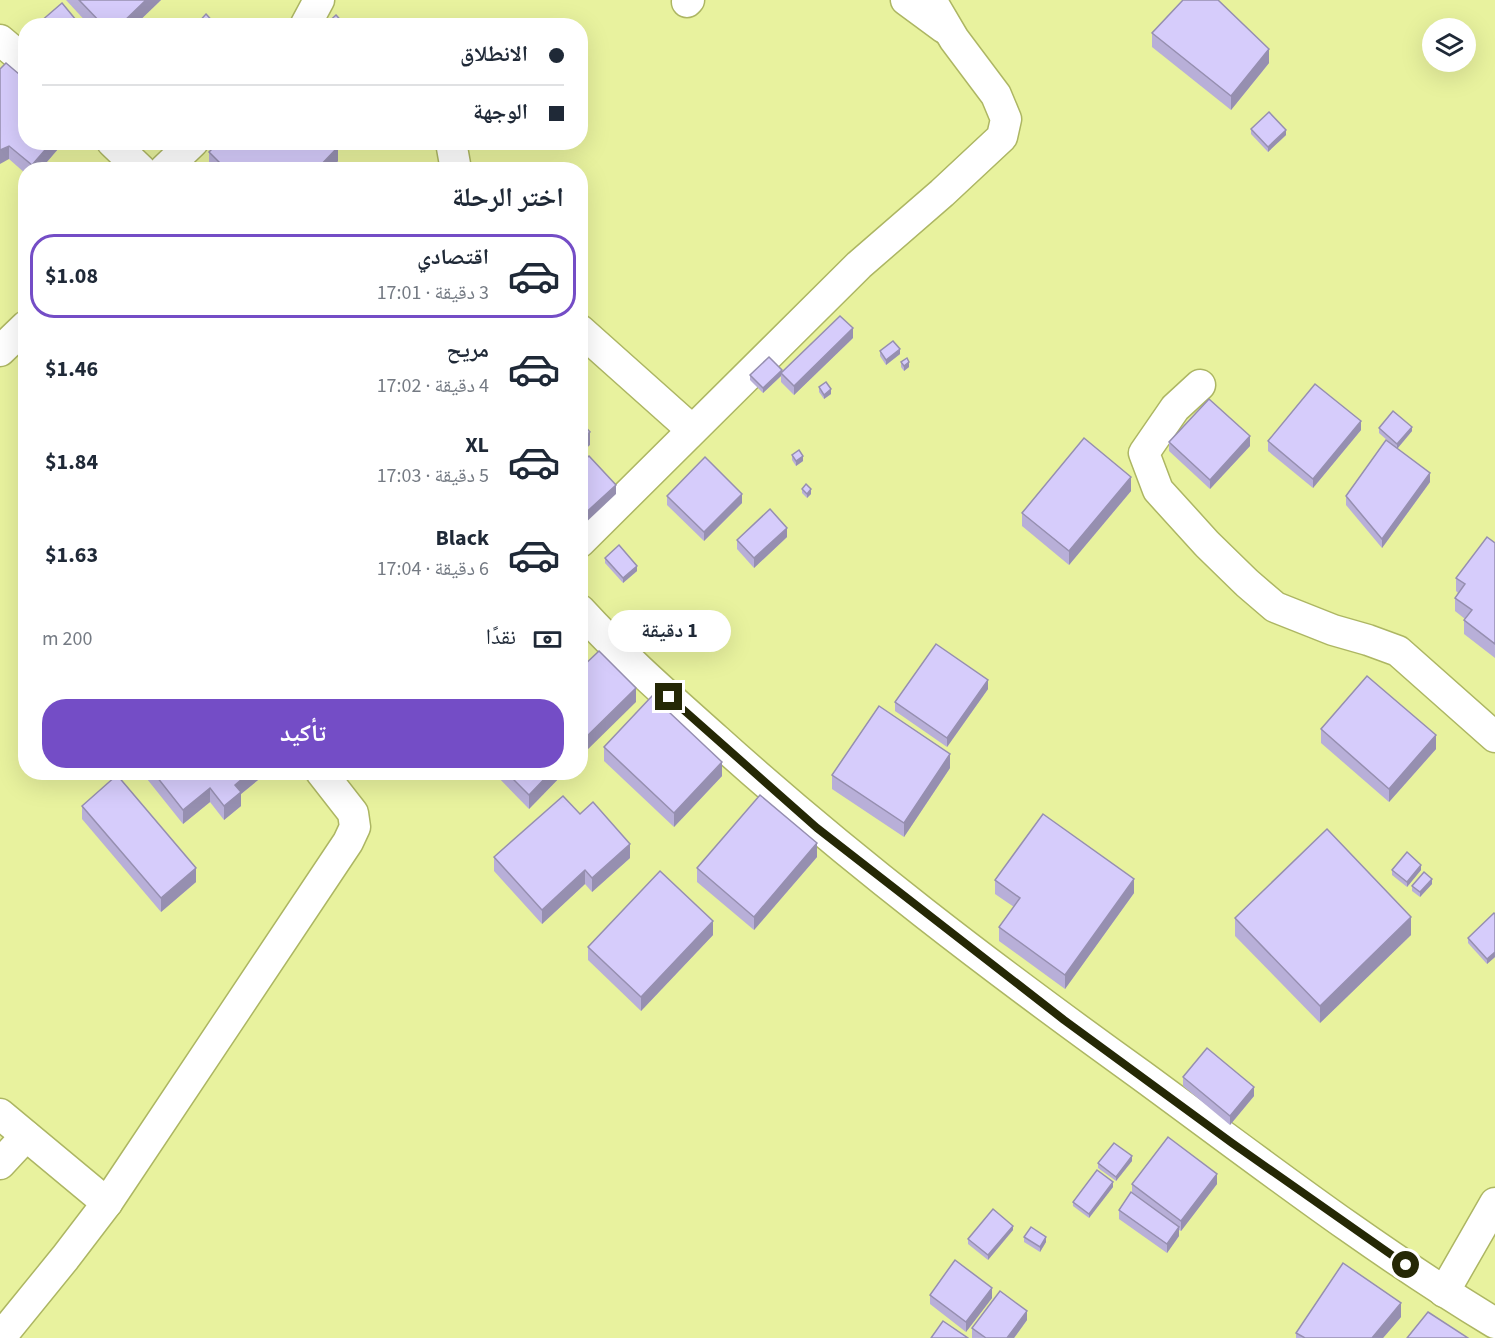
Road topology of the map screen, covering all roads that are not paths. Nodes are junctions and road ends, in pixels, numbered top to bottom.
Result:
1 (319, 0) edge
2 (906, 0) edge
3 (931, 0) edge
4 (309, 18) edge
5 (951, 34) junction
6 (0, 40) edge
7 (18, 56) edge
8 (120, 150) edge
9 (185, 150) edge
10 (133, 162) edge
11 (172, 162) edge
12 (18, 334) edge
13 (588, 337) edge
14 (0, 351) edge
15 (1200, 385) dead end
16 (692, 430) junction
17 (588, 534) edge
18 (588, 619) edge
19 (1495, 737) edge
20 (327, 780) edge
21 (0, 1114) edge
22 (26, 1136) junction
23 (0, 1164) edge
24 (107, 1203) junction
25 (1495, 1203) edge
26 (1444, 1292) junction
27 (1495, 1323) edge
28 (0, 1338) edge

1 - 4 street
2 - 5 street
3 - 5 street
5 - 16 street
6 - 7 street
8 - 10 street
9 - 11 street
12 - 14 street
13 - 16 street
15 - 19 street
16 - 17 street
18 - 26 street
20 - 24 street
21 - 22 street
22 - 23 street
22 - 24 street
24 - 28 street
25 - 26 street
26 - 27 street

